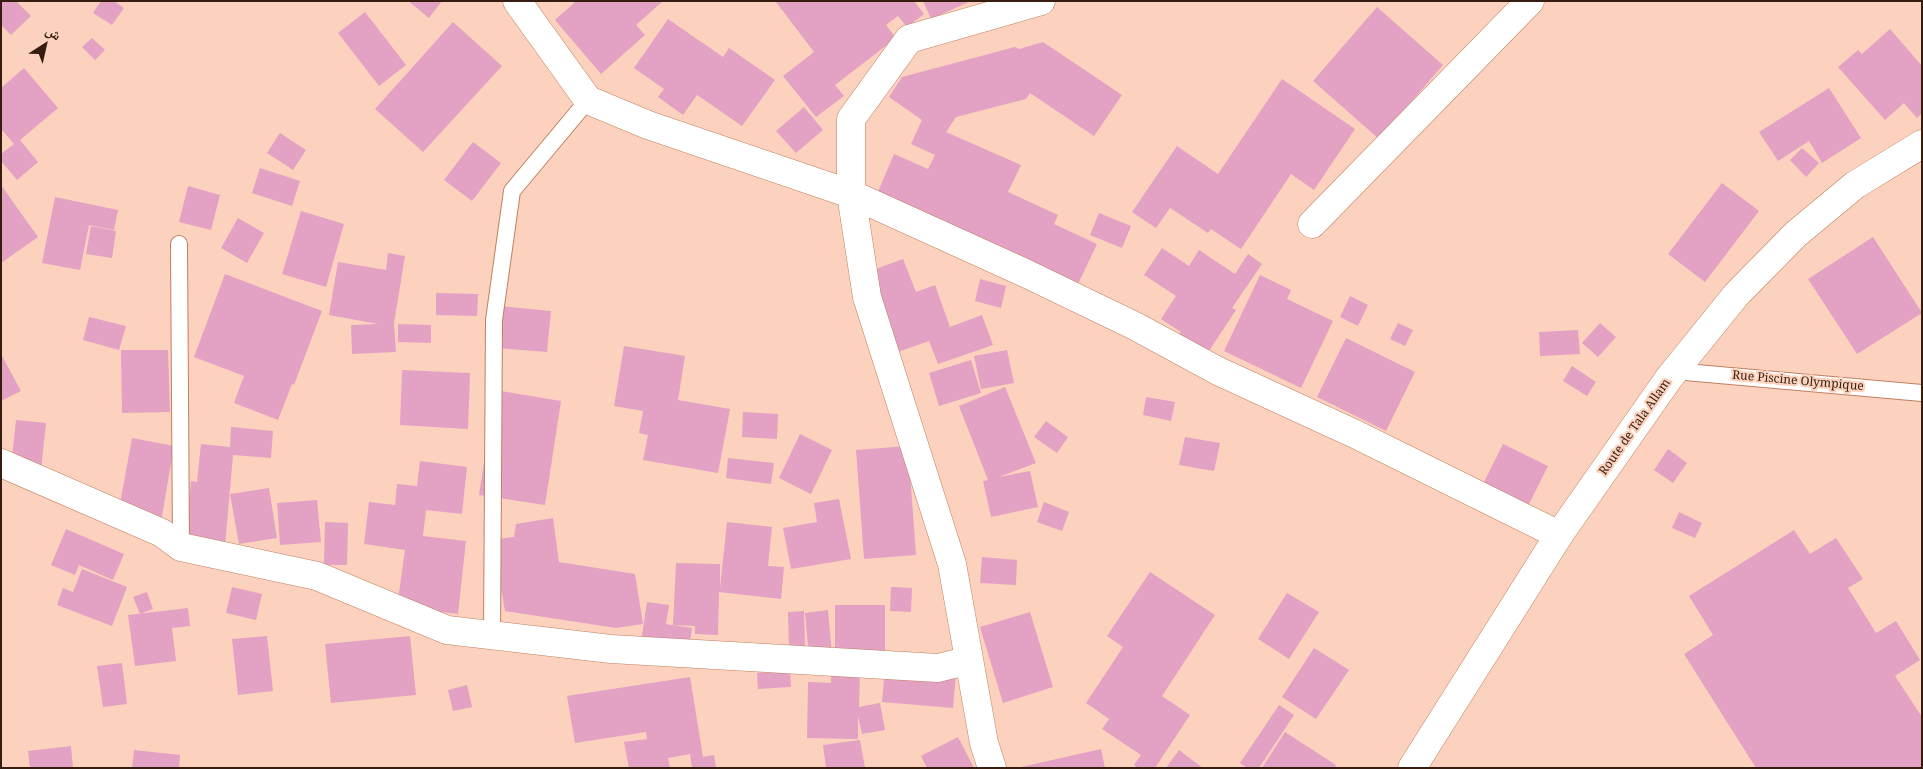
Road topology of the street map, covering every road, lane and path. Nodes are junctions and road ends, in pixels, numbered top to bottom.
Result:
1 (517, 1) edge
2 (1041, 1) edge
3 (1530, 1) edge
4 (588, 100) junction
5 (1922, 144) edge
6 (851, 194) junction
7 (1312, 224) dead end
8 (179, 244) dead end
9 (1674, 371) junction
10 (1922, 393) edge
11 (1, 463) edge
12 (1559, 535) junction
13 (181, 547) junction
14 (492, 635) junction
15 (969, 659) junction
16 (992, 768) edge
17 (1412, 768) edge

1 - 4 street
2 - 6 street
3 - 7 street
4 - 6 street
4 - 14 lane
5 - 9 street, Route de Tala Allam
6 - 12 street
6 - 15 street
8 - 13 lane
9 - 10 lane, Rue Piscine Olympique
9 - 12 street, Route de Tala Allam
11 - 13 street
12 - 17 street, Route de Tala Allam
13 - 14 street
14 - 15 street
15 - 16 street

